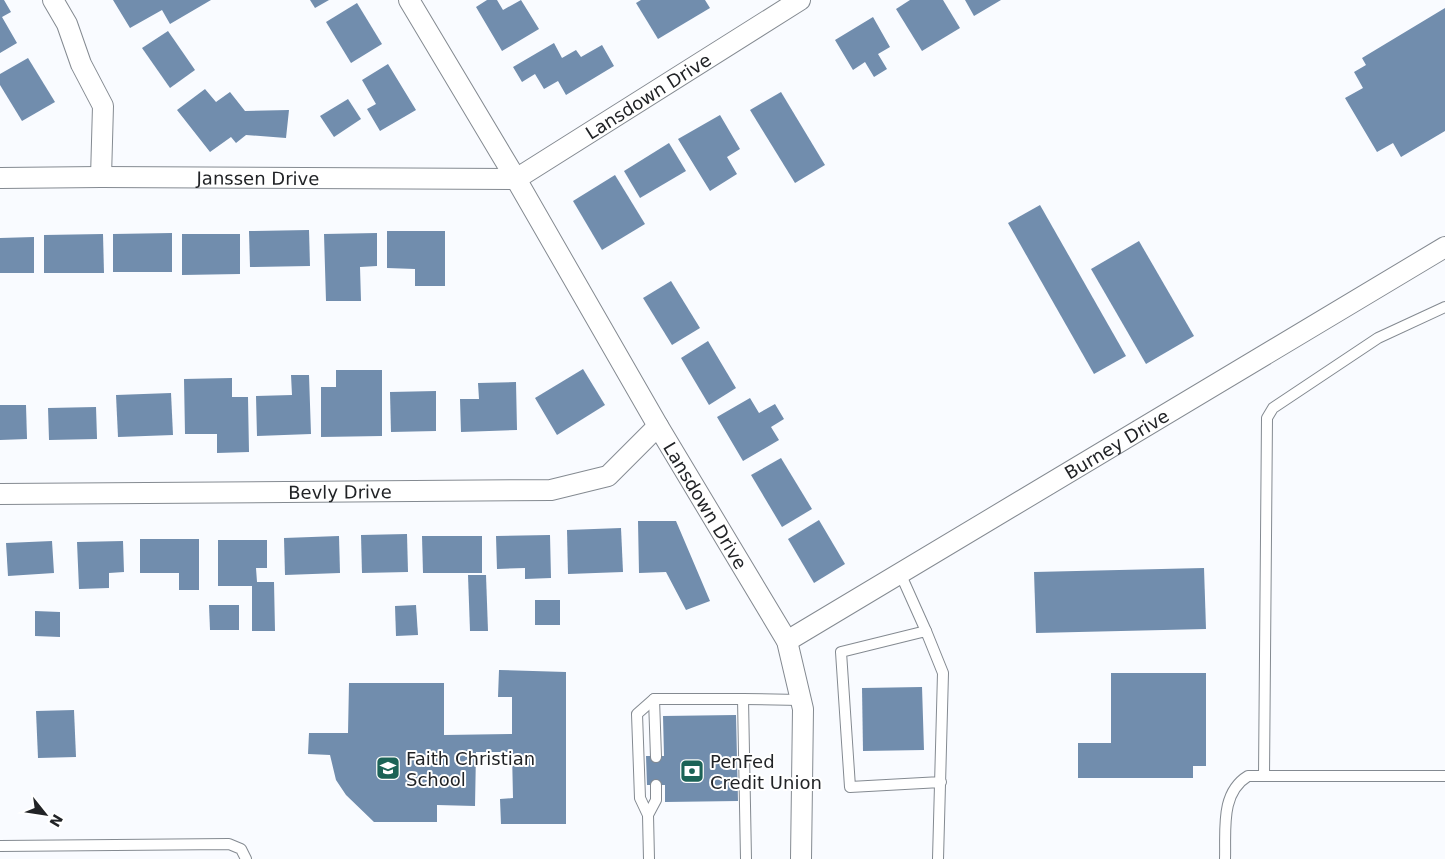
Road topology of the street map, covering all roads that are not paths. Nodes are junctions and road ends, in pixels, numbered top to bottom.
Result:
1 (53, 0) edge
2 (409, 0) edge
3 (800, 0) edge
4 (778, 6) edge
5 (101, 177) junction
6 (0, 178) edge
7 (516, 179) junction
8 (1445, 247) edge
9 (1445, 306) edge
10 (658, 426) junction
11 (0, 494) edge
12 (900, 574) junction
13 (926, 631) junction
14 (787, 641) junction
15 (654, 699) junction
16 (743, 699) junction
17 (800, 700) junction
18 (656, 756) dead end
19 (1264, 776) junction
20 (1445, 776) edge
21 (940, 782) junction
22 (656, 785) dead end
23 (648, 815) junction
24 (0, 846) edge
25 (246, 859) edge
26 (649, 859) edge
27 (746, 859) edge
28 (800, 859) edge
29 (938, 859) edge
30 (1225, 859) edge

1 - 5 street
2 - 7 street, Lansdown Drive
3 - 4 street
4 - 7 street, Lansdown Drive
5 - 6 street, Janssen Drive
5 - 7 street, Janssen Drive
7 - 10 street, Lansdown Drive
8 - 12 street, Burney Drive
9 - 19 lane
10 - 11 street, Bevly Drive
10 - 14 street, Lansdown Drive
12 - 13 lane
12 - 14 street, Burney Drive
13 - 21 lane
13 - 21 lane
14 - 17 street, Lansdown Drive
15 - 16 lane
15 - 18 lane
15 - 23 lane
16 - 17 lane
16 - 27 lane
17 - 28 street, Lansdown Drive
19 - 20 lane
19 - 30 lane
21 - 29 lane
22 - 23 lane
23 - 26 lane
24 - 25 lane

